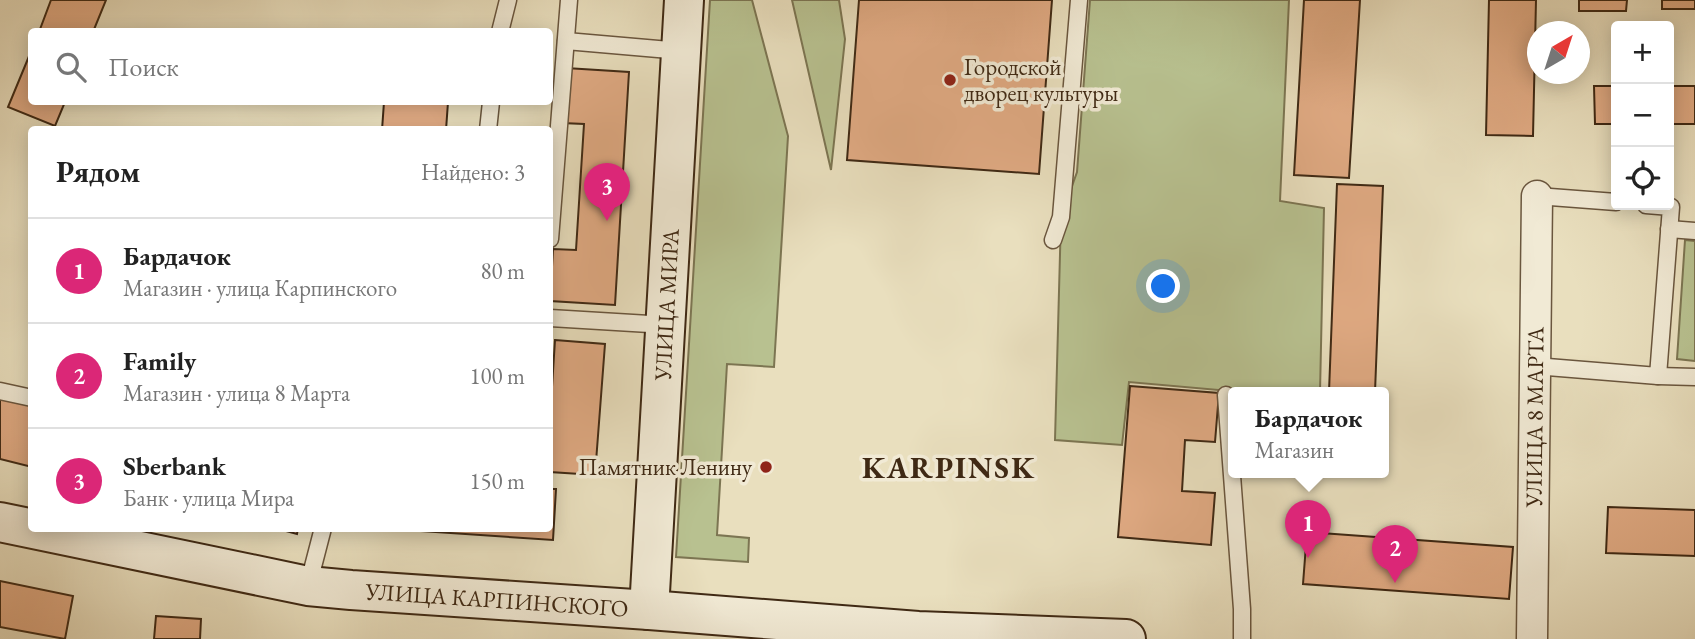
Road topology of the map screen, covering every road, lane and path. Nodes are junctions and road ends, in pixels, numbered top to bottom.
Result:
1 (508, 0) edge
2 (569, 0) edge
3 (684, 0) edge
4 (1079, 0) edge
5 (501, 28) edge
6 (566, 41) junction
7 (681, 51) junction
8 (491, 105) edge
9 (488, 126) edge
10 (1537, 196) joint
11 (553, 202) edge
12 (1611, 202) edge
13 (1671, 210) edge
14 (1669, 229) junction
15 (1695, 231) edge
16 (1053, 240) dead end
17 (553, 318) edge
18 (666, 325) junction
19 (1535, 366) junction
20 (1658, 376) junction
21 (1695, 377) edge
22 (0, 391) edge
23 (1226, 395) dead end
24 (28, 397) edge
25 (1228, 422) edge
26 (1232, 478) edge
27 (0, 522) edge
28 (28, 527) edge
29 (59, 532) edge
30 (322, 532) edge
31 (308, 586) junction
32 (649, 610) junction
33 (775, 629) edge
34 (918, 635) edge
35 (1073, 638) edge
36 (1126, 639) edge
37 (1242, 639) edge
38 (1532, 639) edge

1 - 5 lane
2 - 6 lane
3 - 7 main road, УЛИЦА МИРА
4 - 16 lane
6 - 7 lane
6 - 11 lane
7 - 18 main road, УЛИЦА МИРА
8 - 9 lane
10 - 12 lane
10 - 19 street, УЛИЦА 8 МАРТА
13 - 14 lane
14 - 15 lane
14 - 20 lane
17 - 18 lane
18 - 32 main road, УЛИЦА МИРА
19 - 20 lane
19 - 38 street, УЛИЦА 8 МАРТА
20 - 21 lane
22 - 24 lane
23 - 25 lane
26 - 37 lane
27 - 28 main road, УЛИЦА КАРПИНСКОГО
29 - 31 main road, УЛИЦА КАРПИНСКОГО
30 - 31 lane
31 - 32 main road, УЛИЦА КАРПИНСКОГО
32 - 33 main road, УЛИЦА КАРПИНСКОГО
33 - 34 main road, УЛИЦА КАРПИНСКОГО
34 - 35 main road, УЛИЦА КАРПИНСКОГО
35 - 36 main road, УЛИЦА КАРПИНСКОГО

